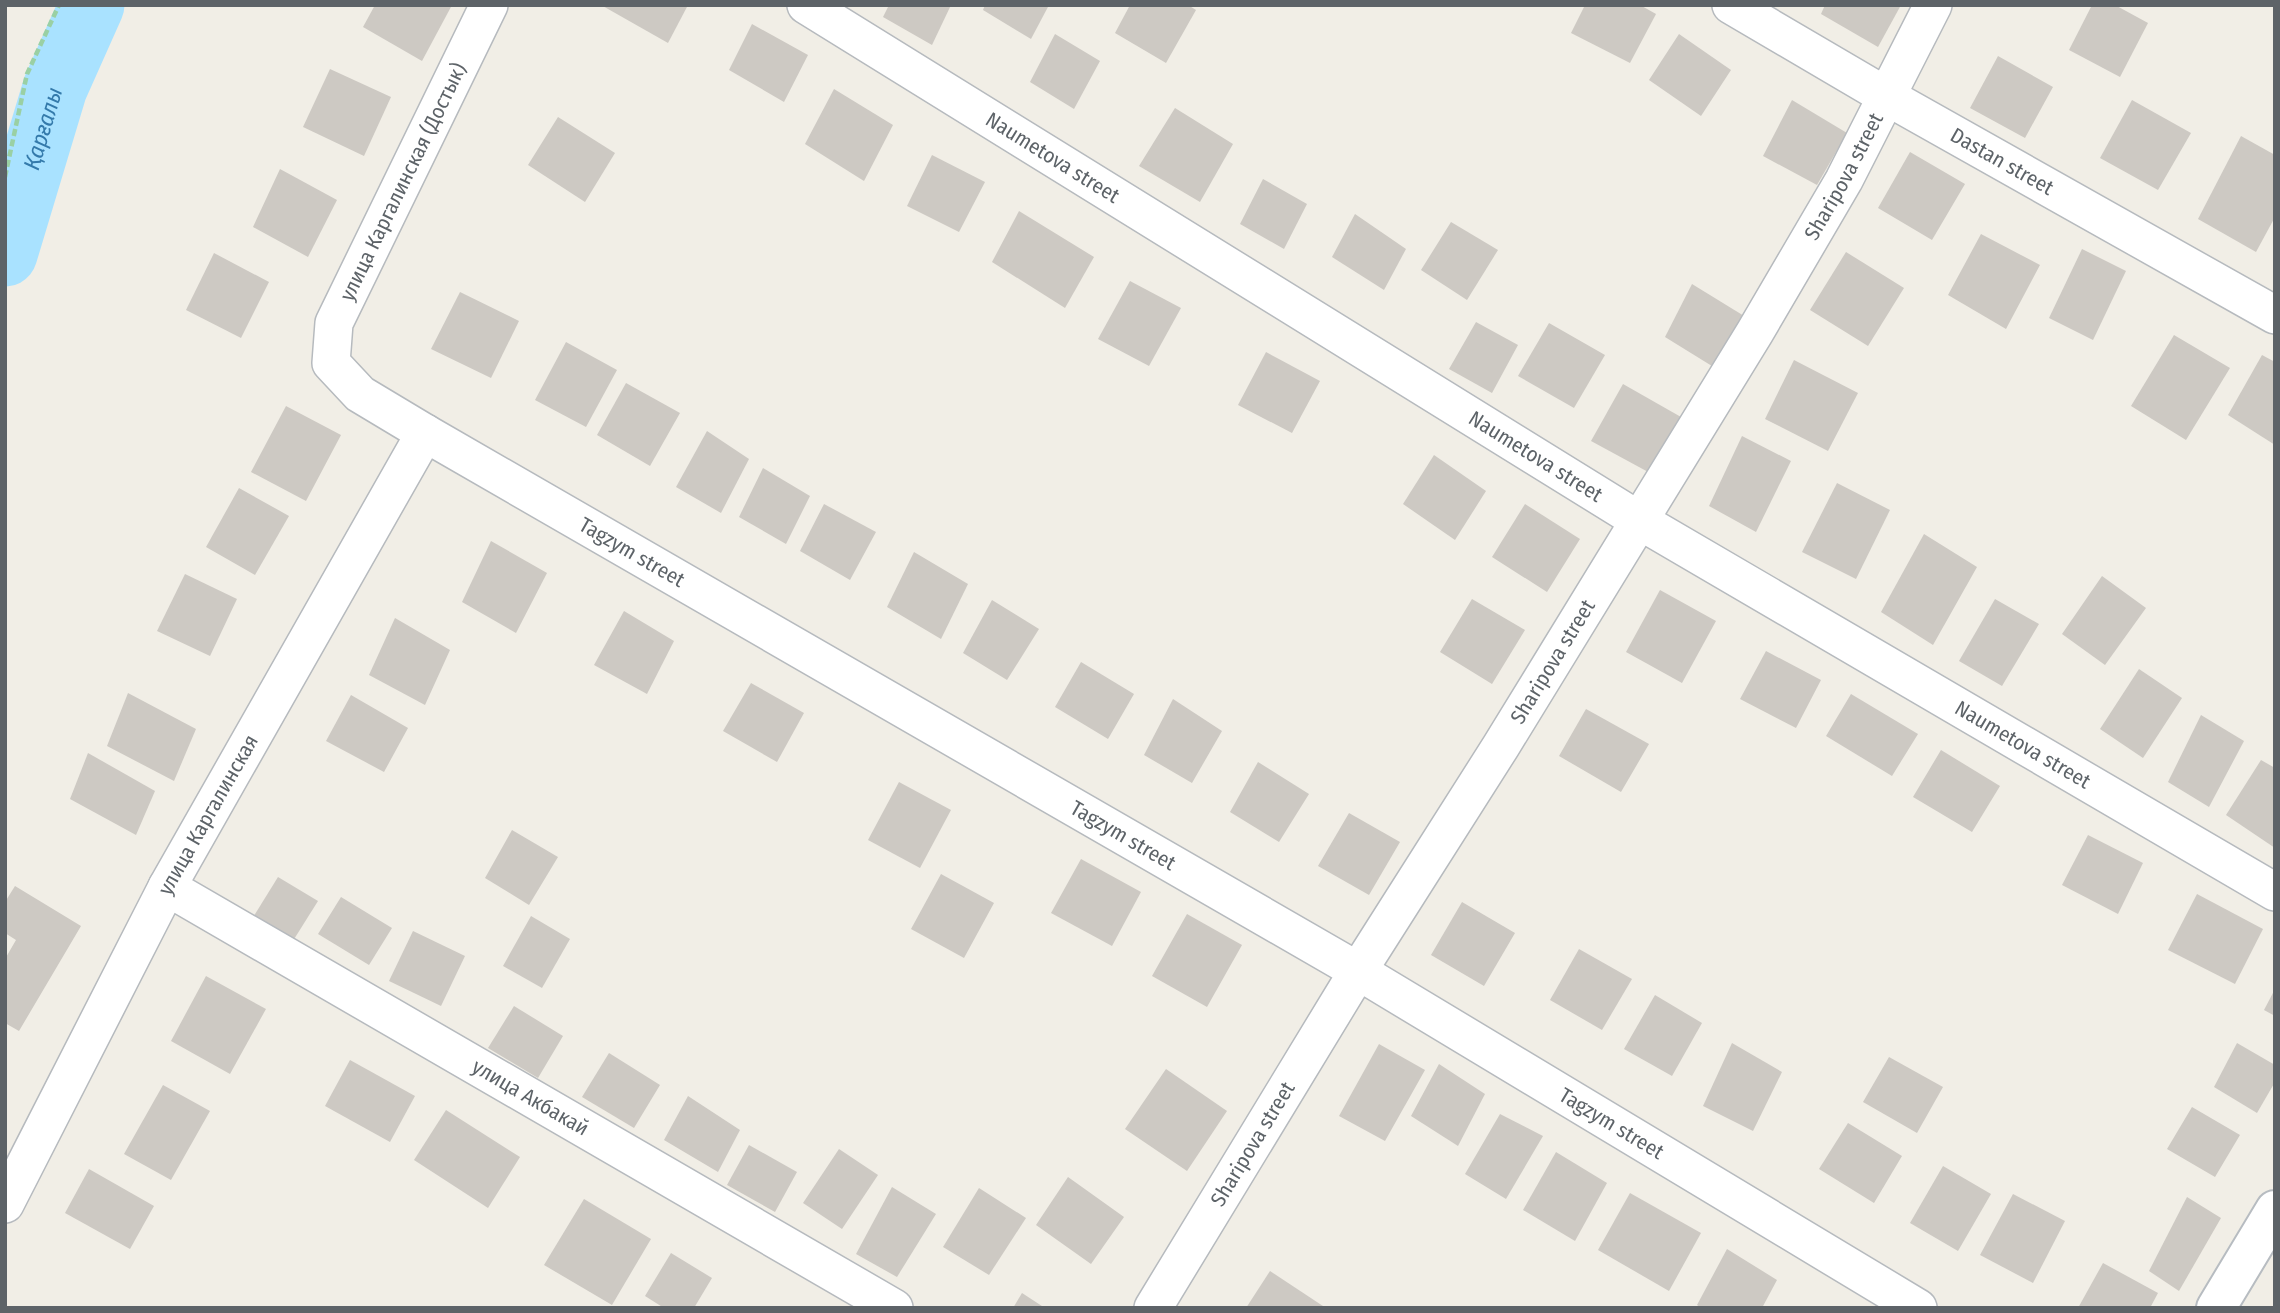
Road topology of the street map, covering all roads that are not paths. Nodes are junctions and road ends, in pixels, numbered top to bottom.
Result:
1 (489, 5) edge
2 (806, 5) edge
3 (1731, 5) edge
4 (1933, 5) edge
5 (1886, 96) junction
6 (2275, 315) edge
7 (331, 363) joint
8 (425, 433) junction
9 (1640, 521) junction
10 (167, 887) junction
11 (2275, 892) edge
12 (1358, 971) junction
13 (5, 1204) edge
14 (2275, 1210) edge
15 (894, 1308) edge
16 (1153, 1308) edge
17 (1918, 1308) edge
18 (2216, 1308) edge

1 - 7 street, улица Каргалинская (Достык)
2 - 9 street, Naumetova street
3 - 5 street, Dastan street
4 - 5 street, Sharipova street
5 - 6 street, Dastan street
5 - 9 street, Sharipova street
7 - 8 street, Tagzym street
8 - 10 street, улица Каргалинская
8 - 12 street, Tagzym street
9 - 11 street, Naumetova street
9 - 12 street, Sharipova street
10 - 13 street, улица Каргалинская
10 - 15 street, улица Акбакай
12 - 16 street, Sharipova street
12 - 17 street, Tagzym street
14 - 18 main road

